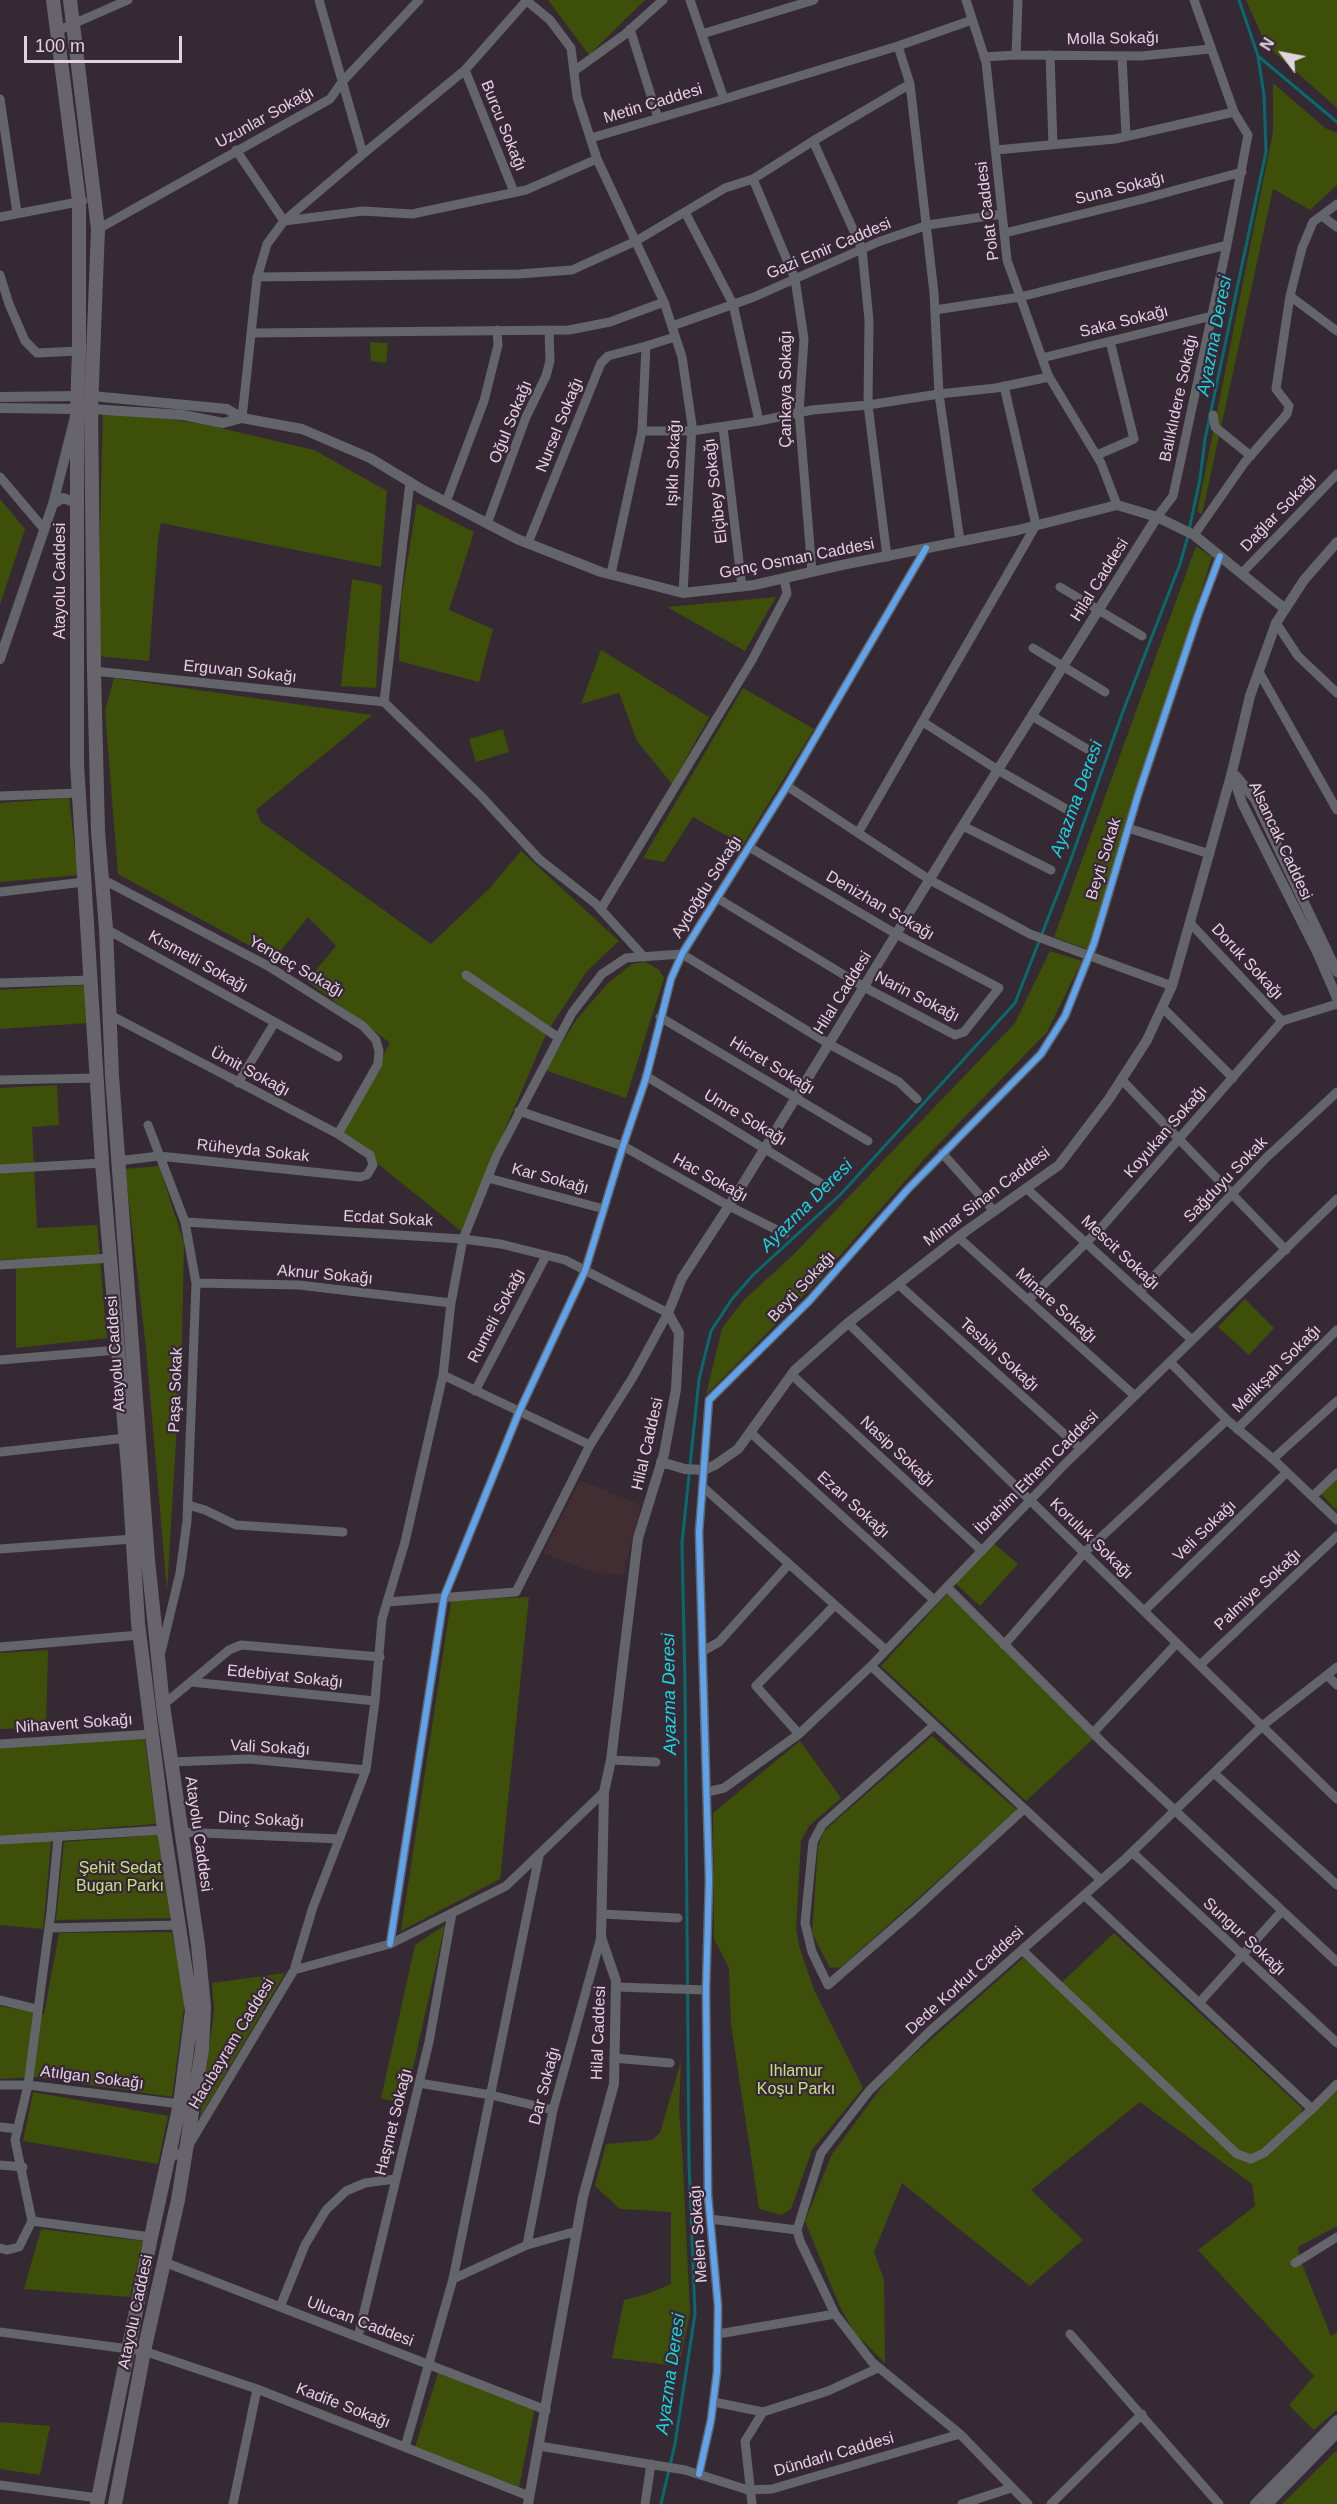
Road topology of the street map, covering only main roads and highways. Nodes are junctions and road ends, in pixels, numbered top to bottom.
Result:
1 (53, 0) edge
2 (70, 0) edge
3 (92, 402) junction
4 (77, 403) junction
5 (98, 2501) edge
6 (115, 2501) edge

1 - 4 main road, Atayolu Caddesi
2 - 3 main road, Atayolu Caddesi
3 - 4 main road
3 - 6 main road, Atayolu Caddesi
4 - 5 main road, Atayolu Caddesi

